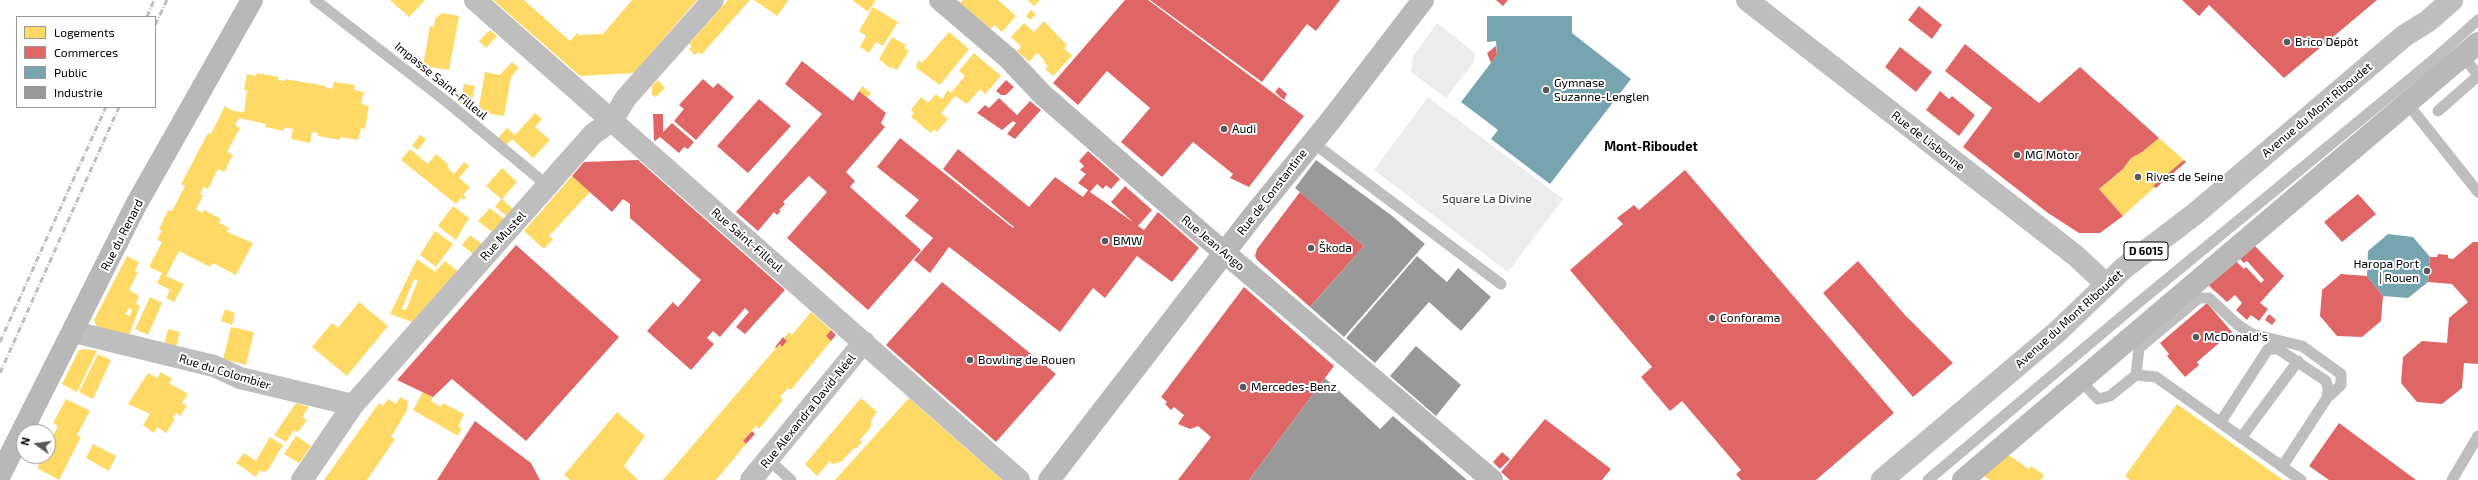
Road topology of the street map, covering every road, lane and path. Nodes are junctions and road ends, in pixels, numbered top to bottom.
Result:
1 (252, 0) edge
2 (316, 0) edge
3 (475, 0) edge
4 (713, 0) edge
5 (940, 0) edge
6 (1423, 0) edge
7 (1747, 0) edge
8 (2429, 0) edge
9 (2452, 0) edge
10 (2478, 20) edge
11 (2404, 36) junction
12 (2470, 50) edge
13 (2478, 76) edge
14 (2407, 103) junction
15 (2438, 112) dead end
16 (613, 120) junction
17 (1312, 142) junction
18 (548, 186) junction
19 (2478, 192) edge
20 (1226, 253) junction
21 (1501, 284) dead end
22 (2106, 284) junction
23 (74, 332) junction
24 (864, 342) junction
25 (2298, 361) junction
26 (2136, 375) junction
27 (2080, 380) junction
28 (2327, 398) junction
29 (353, 405) junction
30 (2220, 423) junction
31 (2478, 436) edge
32 (2241, 438) junction
33 (769, 460) junction
34 (2282, 467) junction
35 (1013, 474) edge
36 (0, 475) edge
37 (302, 480) edge
38 (751, 480) edge
39 (791, 480) edge
40 (1049, 480) edge
41 (1492, 480) edge
42 (1882, 480) edge
43 (1928, 480) edge
44 (1963, 480) edge
45 (2301, 480) edge
46 (2452, 480) edge

1 - 23 street, Rue du Renard
2 - 18 lane, Impasse Saint-Filleul
3 - 16 street, Rue Saint-Filleul
4 - 16 street, Rue Mustel
5 - 20 street, Rue Jean Ango
6 - 17 street, Rue de Constantine
7 - 22 street, Rue de Lisbonne
8 - 11 street, Avenue du Mont Riboudet / D 6015
9 - 11 street, Avenue du Mont Riboudet / D 6015
10 - 43 lane
11 - 22 street, Avenue du Mont Riboudet / D 6015
12 - 13 lane
12 - 14 street
13 - 15 lane
14 - 19 lane
14 - 27 street
16 - 18 street, Rue Mustel
16 - 24 street, Rue Saint-Filleul
17 - 20 street, Rue de Constantine
17 - 21 lane
18 - 29 street, Rue Mustel
20 - 40 street, Rue de Constantine
20 - 41 street, Rue Jean Ango
22 - 42 street, Avenue du Mont Riboudet / D 6015
23 - 29 street, Rue du Colombier
23 - 36 street, Rue du Renard
24 - 33 street, Rue Alexandra David-Néel
24 - 35 street, Rue Saint-Filleul
25 - 28 lane
25 - 30 lane
25 - 32 lane
26 - 27 lane
26 - 28 lane
26 - 30 lane
27 - 44 street
28 - 34 lane
29 - 37 street, Rue Mustel
30 - 32 lane
31 - 46 lane
32 - 34 lane
33 - 38 street, Rue Alexandra David-Néel
33 - 39 lane
34 - 45 lane

